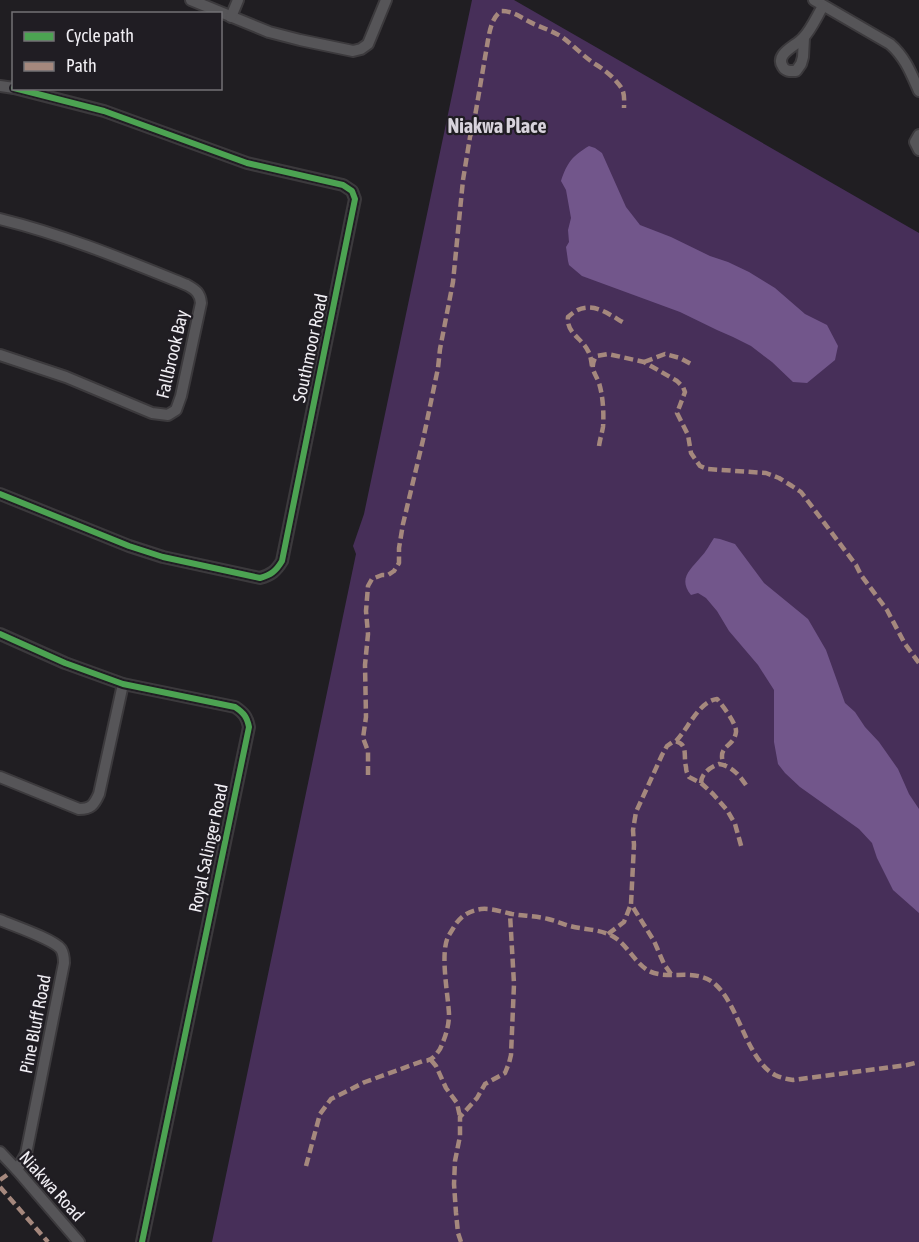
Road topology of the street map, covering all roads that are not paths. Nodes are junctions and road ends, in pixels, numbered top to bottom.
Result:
1 (191, 0) edge
2 (238, 0) edge
3 (386, 0) edge
4 (819, 3) edge
5 (221, 12) edge
6 (222, 12) edge
7 (231, 16) junction
8 (804, 38) dead end
9 (914, 68) edge
10 (919, 89) edge
11 (22, 90) edge
12 (919, 135) edge
13 (919, 150) edge
14 (0, 219) edge
15 (0, 356) edge
16 (0, 494) edge
17 (0, 634) edge
18 (123, 684) junction
19 (0, 777) edge
20 (0, 920) edge
21 (0, 1152) edge
22 (17, 1170) junction
23 (79, 1242) edge
24 (142, 1242) edge

1 - 5 street
2 - 7 street
3 - 7 street
4 - 8 street
4 - 9 street
6 - 7 street
9 - 10 street
11 - 16 street, Southmoor Road
12 - 13 street
14 - 15 street, Fallbrook Bay
17 - 18 street, Royal Salinger Road
18 - 19 street
18 - 24 street, Royal Salinger Road
20 - 22 street, Pine Bluff Road
21 - 22 street, Niakwa Road
22 - 23 street, Niakwa Road

